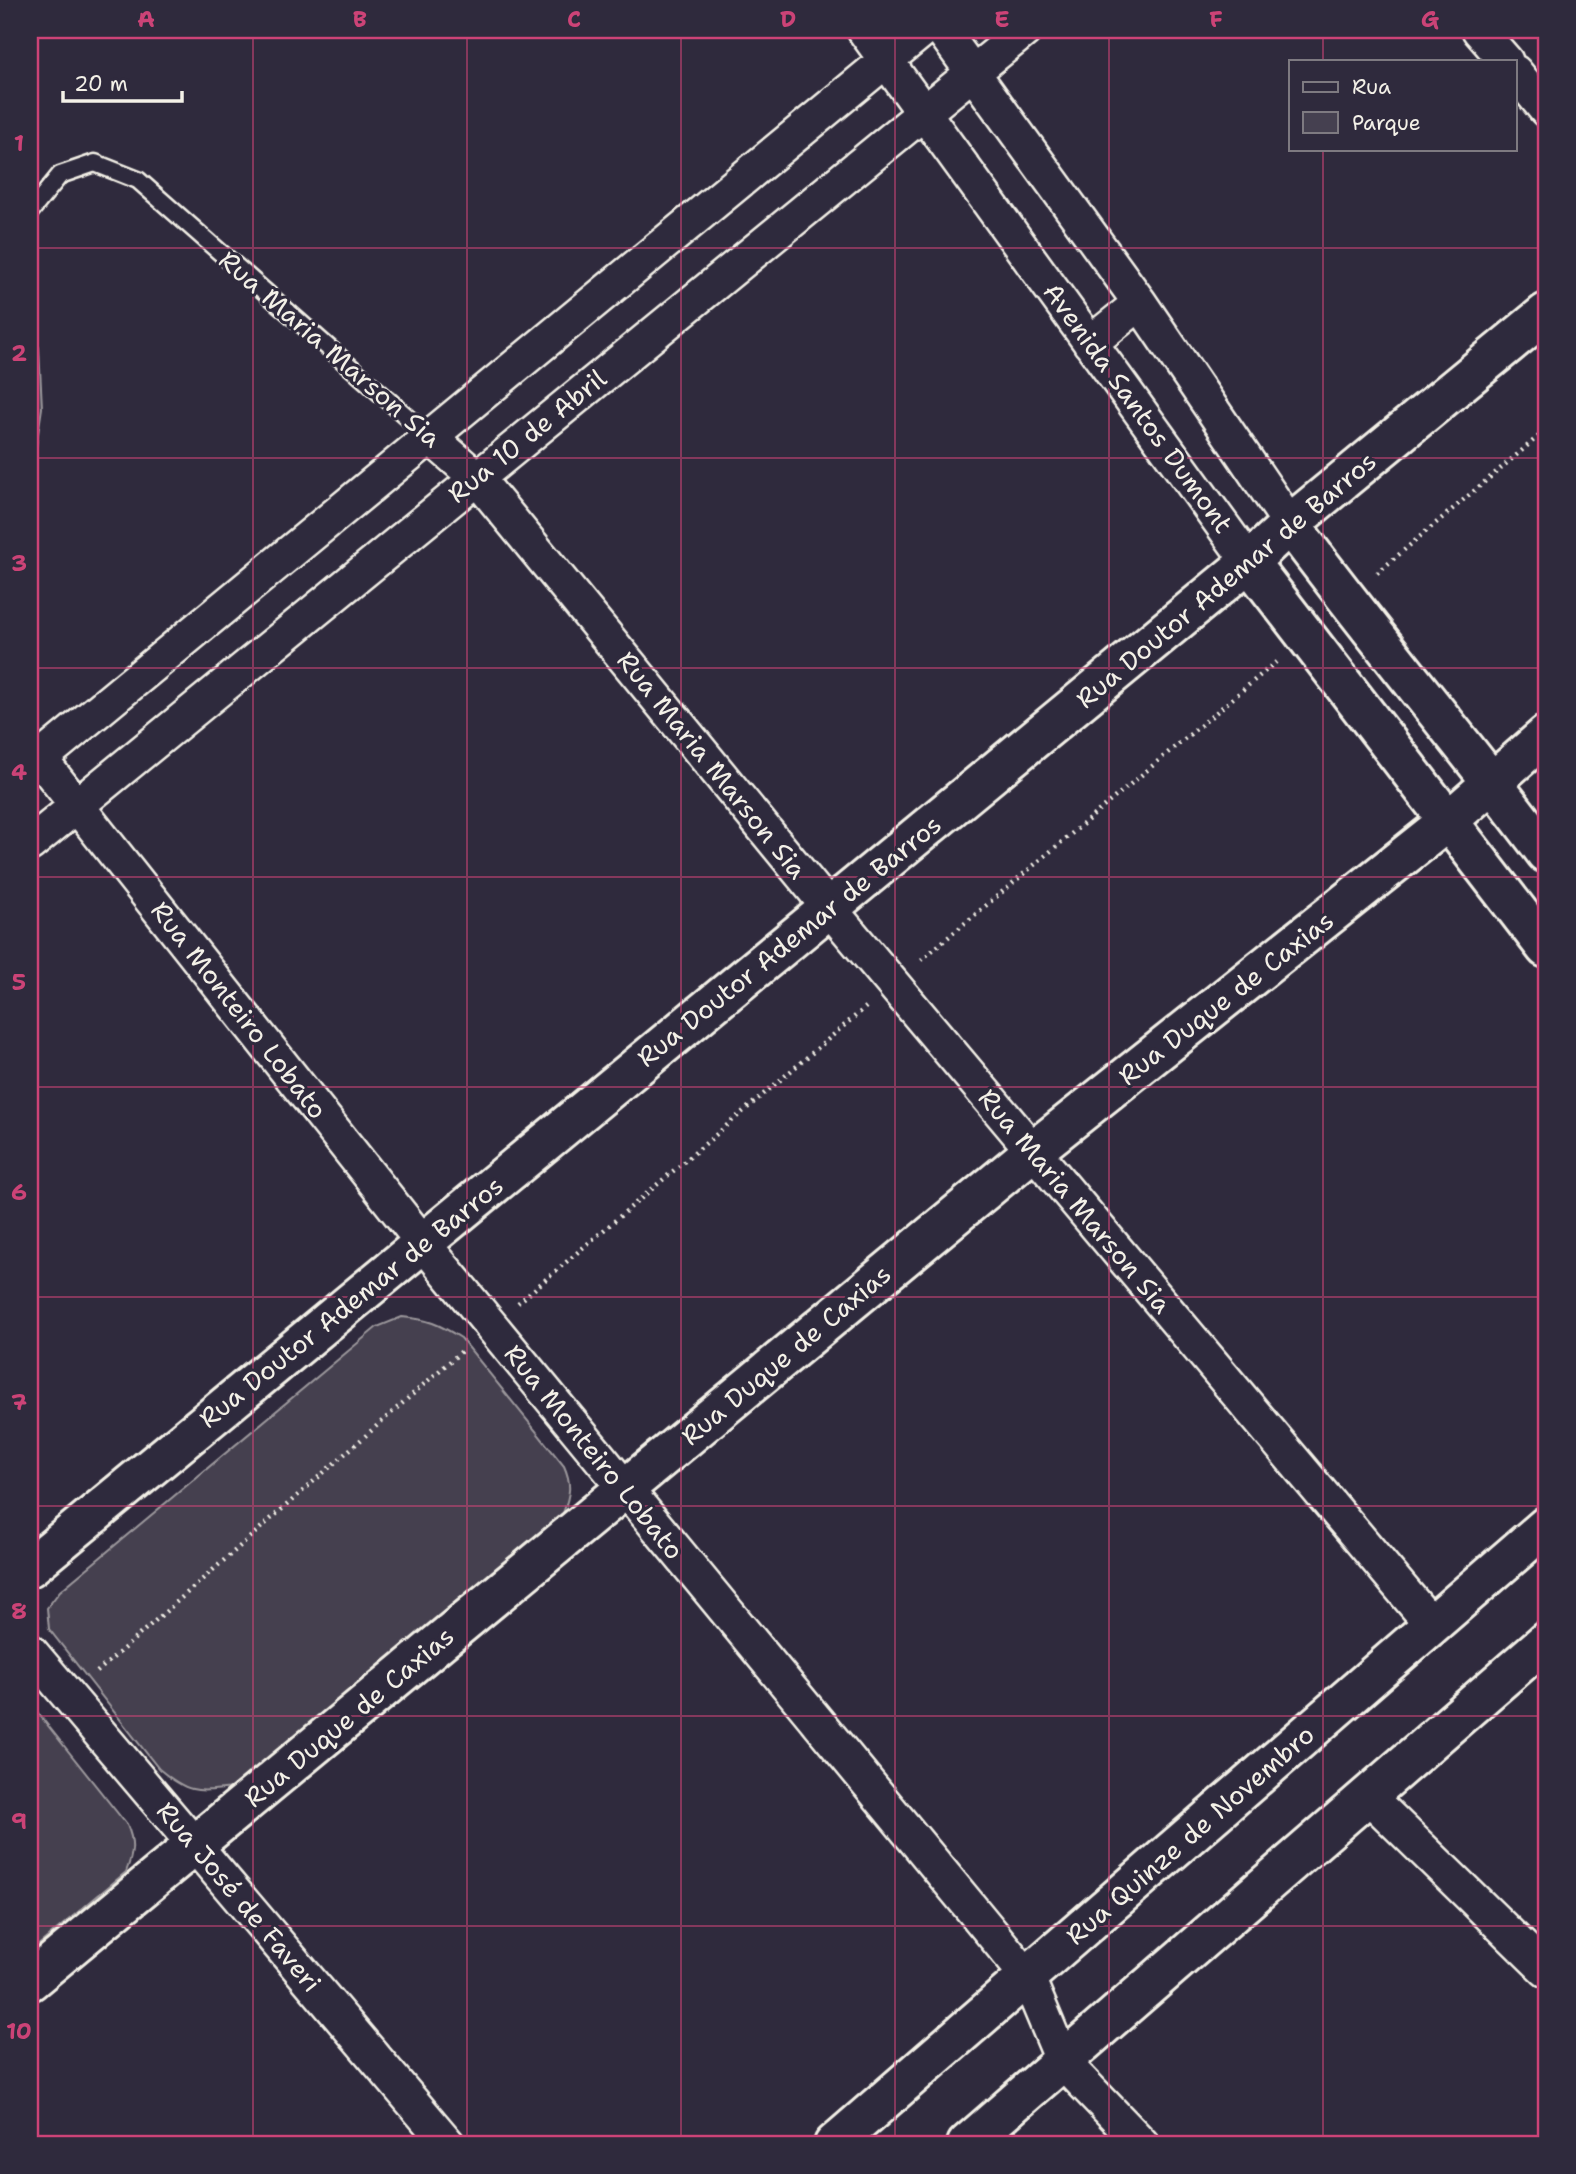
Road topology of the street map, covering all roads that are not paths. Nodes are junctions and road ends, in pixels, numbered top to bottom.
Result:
1 (864, 30) edge
2 (923, 30) edge
3 (942, 30) edge
4 (1025, 30) edge
5 (1479, 30) edge
6 (886, 58) junction
7 (1505, 60) edge
8 (1516, 73) edge
9 (974, 74) junction
10 (1546, 110) edge
11 (924, 113) junction
12 (30, 212) edge
13 (1140, 303) junction
14 (1546, 313) edge
15 (1090, 343) junction
16 (430, 437) junction
17 (477, 477) junction
18 (1290, 524) junction
19 (1249, 562) junction
20 (1546, 735) edge
21 (35, 763) edge
22 (1492, 781) junction
23 (76, 805) junction
24 (1448, 821) junction
25 (30, 844) edge
26 (1546, 853) edge
27 (829, 908) junction
28 (1546, 948) edge
29 (1033, 1151) junction
30 (423, 1243) junction
31 (624, 1489) junction
32 (1546, 1526) edge
33 (30, 1567) edge
34 (1432, 1625) junction
35 (1546, 1641) edge
36 (30, 1651) edge
37 (1368, 1796) junction
38 (195, 1844) junction
39 (1546, 1970) edge
40 (1027, 1976) junction
41 (30, 1981) edge
42 (1063, 2062) junction
43 (448, 2144) edge
44 (834, 2144) edge
45 (967, 2144) edge
46 (1142, 2144) edge

1 - 6 street, Avenida Santos Dumont
2 - 6 street
3 - 9 street
4 - 9 street, Rua 10 de Abril
5 - 7 street
6 - 11 street, Avenida Santos Dumont
6 - 16 street
8 - 10 street
9 - 11 street, Rua 10 de Abril
9 - 13 street
11 - 15 street, Avenida Santos Dumont
11 - 17 street, Rua 10 de Abril
12 - 16 lane, Rua Maria Marson Sia
13 - 15 street
13 - 18 street
14 - 18 street, Rua Doutor Ademar de Barros
15 - 19 street, Avenida Santos Dumont
16 - 17 street, Rua Maria Marson Sia
16 - 21 street
17 - 23 street, Rua 10 de Abril
17 - 27 street, Rua Maria Marson Sia
18 - 19 street, Rua Doutor Ademar de Barros
18 - 22 street
19 - 24 street, Avenida Santos Dumont
19 - 27 street, Rua Doutor Ademar de Barros
20 - 22 street, Rua Duque de Caxias
21 - 23 street, Rua Monteiro Lobato
22 - 24 street, Rua Duque de Caxias
22 - 26 street
23 - 25 street, Rua 10 de Abril
23 - 30 street, Rua Monteiro Lobato
24 - 28 street, Avenida Santos Dumont
24 - 29 street, Rua Duque de Caxias
27 - 29 street, Rua Maria Marson Sia
27 - 30 street, Rua Doutor Ademar de Barros
29 - 31 street, Rua Duque de Caxias
29 - 34 street, Rua Maria Marson Sia
30 - 31 street, Rua Monteiro Lobato
30 - 33 street, Rua Doutor Ademar de Barros
31 - 38 street, Rua Duque de Caxias
31 - 40 street, Rua Monteiro Lobato
32 - 34 street, Rua Quinze de Novembro
34 - 40 street, Rua Quinze de Novembro
35 - 37 street
36 - 38 street, Rua José de Faveri
37 - 39 street
37 - 42 street
38 - 41 street, Rua Duque de Caxias
38 - 43 street, Rua José de Faveri
40 - 42 street, Rua Monteiro Lobato
40 - 44 street, Rua Quinze de Novembro
42 - 45 street
42 - 46 street, Rua Monteiro Lobato

